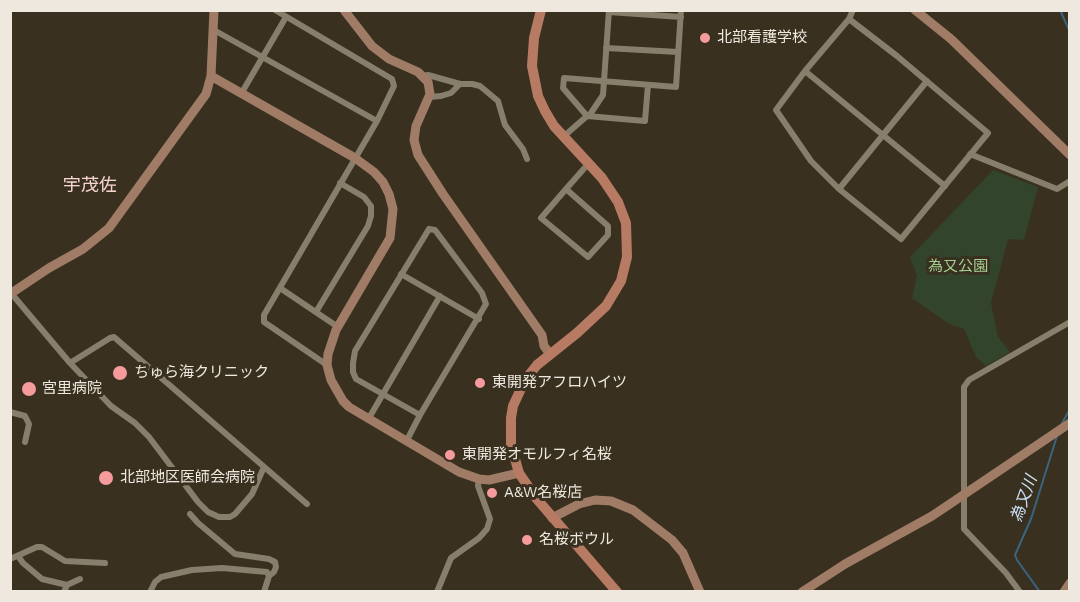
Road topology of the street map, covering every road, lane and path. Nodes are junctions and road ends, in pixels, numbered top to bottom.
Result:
1 (214, 10) edge
2 (275, 10) edge
3 (344, 10) edge
4 (541, 10) edge
5 (853, 10) edge
6 (915, 10) edge
7 (609, 11) edge
8 (681, 14) edge
9 (286, 17) junction
10 (849, 19) junction
11 (212, 29) junction
12 (606, 48) junction
13 (678, 52) junction
14 (262, 57) junction
15 (805, 71) junction
16 (211, 76) junction
17 (422, 76) junction
18 (927, 81) junction
19 (603, 82) junction
20 (460, 84) junction
21 (648, 85) junction
22 (241, 94) junction
23 (429, 97) junction
24 (588, 116) junction
25 (377, 121) junction
26 (883, 136) junction
27 (563, 137) junction
28 (970, 154) junction
29 (1070, 155) edge
30 (355, 158) junction
31 (526, 159) dead end
32 (589, 164) junction
33 (1070, 181) edge
34 (340, 183) junction
35 (945, 186) junction
36 (566, 189) junction
37 (839, 189) junction
38 (401, 274) junction
39 (280, 288) junction
40 (11, 293) edge
41 (440, 296) junction
42 (316, 312) junction
43 (479, 319) junction
44 (1070, 322) edge
45 (338, 327) junction
46 (550, 354) junction
47 (70, 363) junction
48 (327, 365) junction
49 (383, 394) junction
50 (10, 412) edge
51 (420, 415) junction
52 (369, 418) junction
53 (1070, 423) edge
54 (406, 440) junction
55 (25, 442) dead end
56 (264, 467) junction
57 (519, 473) junction
58 (479, 479) junction
59 (964, 495) junction
60 (307, 504) dead end
61 (190, 514) dead end
62 (552, 518) junction
63 (18, 556) junction
64 (10, 559) edge
65 (105, 563) dead end
66 (268, 576) junction
67 (80, 579) dead end
68 (1070, 583) edge
69 (66, 588) edge
70 (150, 591) edge
71 (264, 591) edge
72 (437, 591) edge
73 (617, 591) edge
74 (700, 591) edge
75 (802, 591) edge
76 (1020, 591) edge
77 (1064, 591) edge

1 - 11 street
2 - 9 street
3 - 17 street
4 - 27 main road
5 - 10 street
6 - 29 street
7 - 8 street
7 - 12 street
8 - 13 street
9 - 14 street
9 - 25 street
10 - 15 street
10 - 18 street
11 - 14 street
11 - 16 street
12 - 13 street
12 - 19 street
13 - 21 street
14 - 22 street
14 - 25 street
15 - 26 street
15 - 37 street
16 - 22 street
16 - 40 street
17 - 20 street
17 - 23 street
18 - 26 street
18 - 28 street
19 - 21 street
19 - 24 street
19 - 24 street
20 - 23 street
20 - 31 street
21 - 24 street
22 - 30 street
23 - 46 street
24 - 27 street
25 - 30 street
26 - 35 street
26 - 37 street
27 - 32 main road
28 - 33 street
28 - 35 street
30 - 34 street
30 - 45 street
32 - 36 street
32 - 46 main road
34 - 39 street
34 - 42 street
35 - 37 street
36 - 36 street
38 - 41 street
38 - 43 street
38 - 49 street
39 - 42 street
39 - 48 street
40 - 47 street
41 - 43 street
41 - 49 street
42 - 45 street
43 - 51 street
44 - 59 street
45 - 48 street
46 - 57 main road
47 - 56 street
47 - 56 street
48 - 52 street
49 - 51 street
49 - 52 street
50 - 55 street
51 - 54 street
52 - 54 street
53 - 59 street
54 - 58 street
56 - 60 street
57 - 58 street
57 - 62 main road
58 - 72 street
59 - 75 street
59 - 76 street
61 - 66 street
62 - 73 main road
62 - 74 street
63 - 64 street
63 - 65 street
63 - 69 street
66 - 70 street
66 - 71 street
67 - 69 street
68 - 77 street

